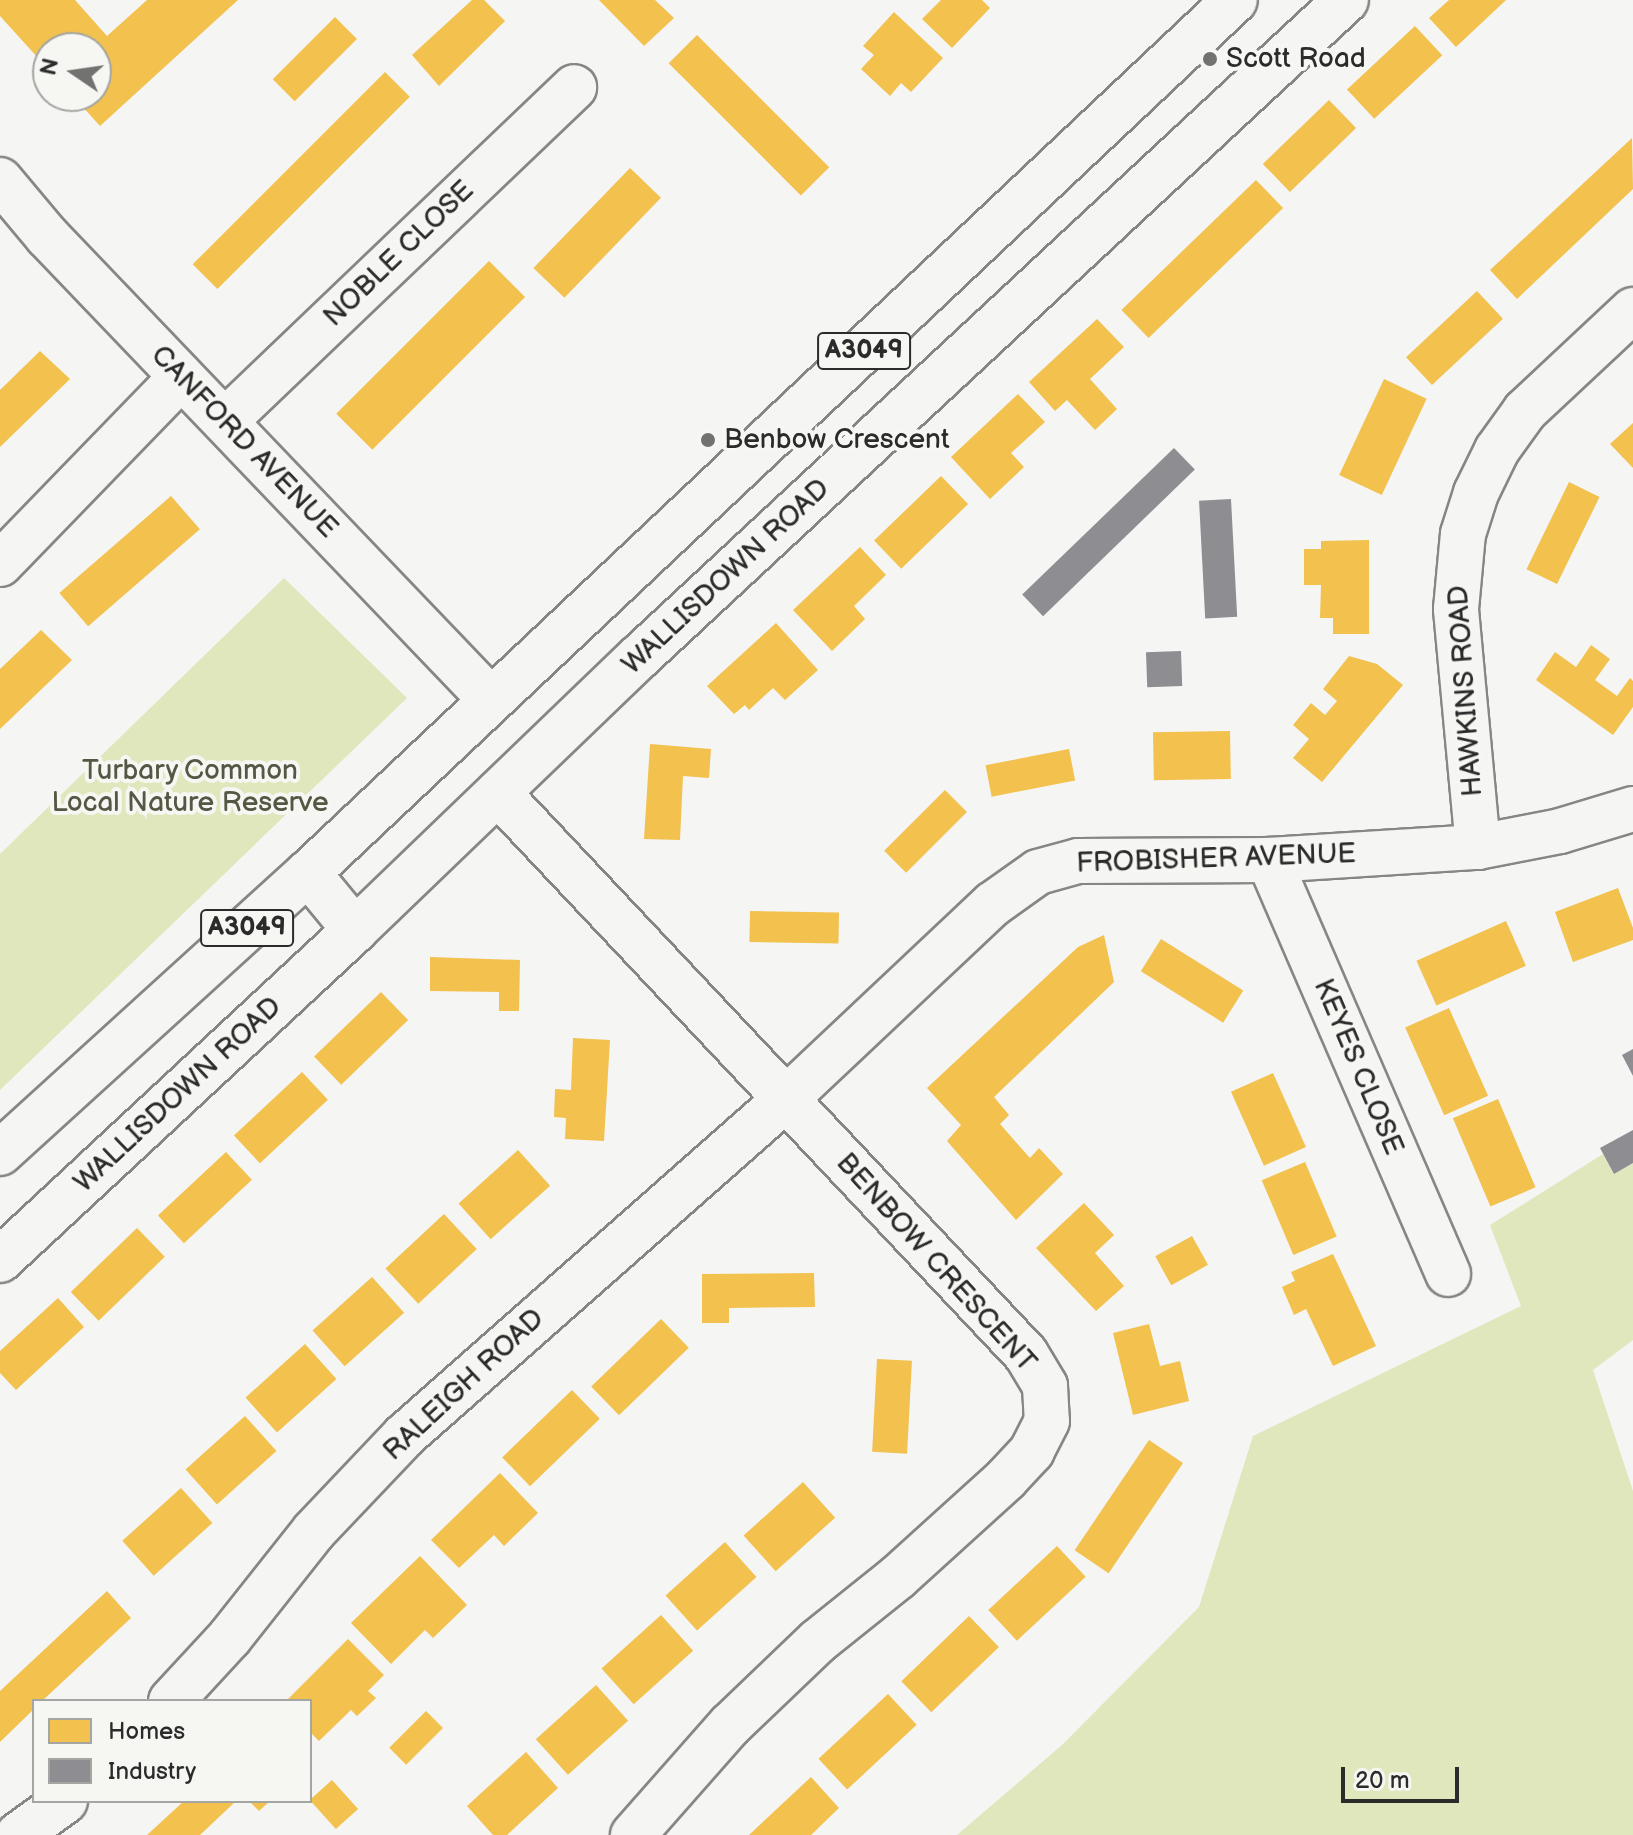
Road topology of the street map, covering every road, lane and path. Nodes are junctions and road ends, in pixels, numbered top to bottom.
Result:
1 (1235, 0) edge
2 (1346, 0) edge
3 (574, 87) dead end
4 (0, 180) edge
5 (1633, 310) edge
6 (181, 377) junction
7 (225, 421) junction
8 (0, 564) edge
9 (491, 700) junction
10 (498, 793) junction
11 (1633, 809) edge
12 (1478, 847) junction
13 (1269, 860) junction
14 (308, 873) junction
15 (355, 930) junction
16 (787, 1098) junction
17 (0, 1153) edge
18 (0, 1260) edge
19 (1448, 1274) dead end
20 (173, 1699) edge
21 (62, 1803) edge
22 (18, 1835) edge
23 (633, 1835) edge

1 - 9 street, A3049
2 - 10 street, WALLISDOWN ROAD
3 - 7 street, NOBLE CLOSE
4 - 6 street, CANFORD AVENUE
5 - 12 street, HAWKINS ROAD
6 - 7 street, CANFORD AVENUE
6 - 8 street
7 - 9 street, CANFORD AVENUE
9 - 14 street, A3049
10 - 15 street, WALLISDOWN ROAD
10 - 16 street, BENBOW CRESCENT
11 - 12 street, FROBISHER AVENUE
12 - 13 street, FROBISHER AVENUE
13 - 16 street, FROBISHER AVENUE
13 - 19 street, KEYES CLOSE
14 - 15 street
14 - 17 street, A3049
15 - 18 street, WALLISDOWN ROAD
16 - 20 street, RALEIGH ROAD
16 - 23 street, BENBOW CRESCENT
21 - 22 street

